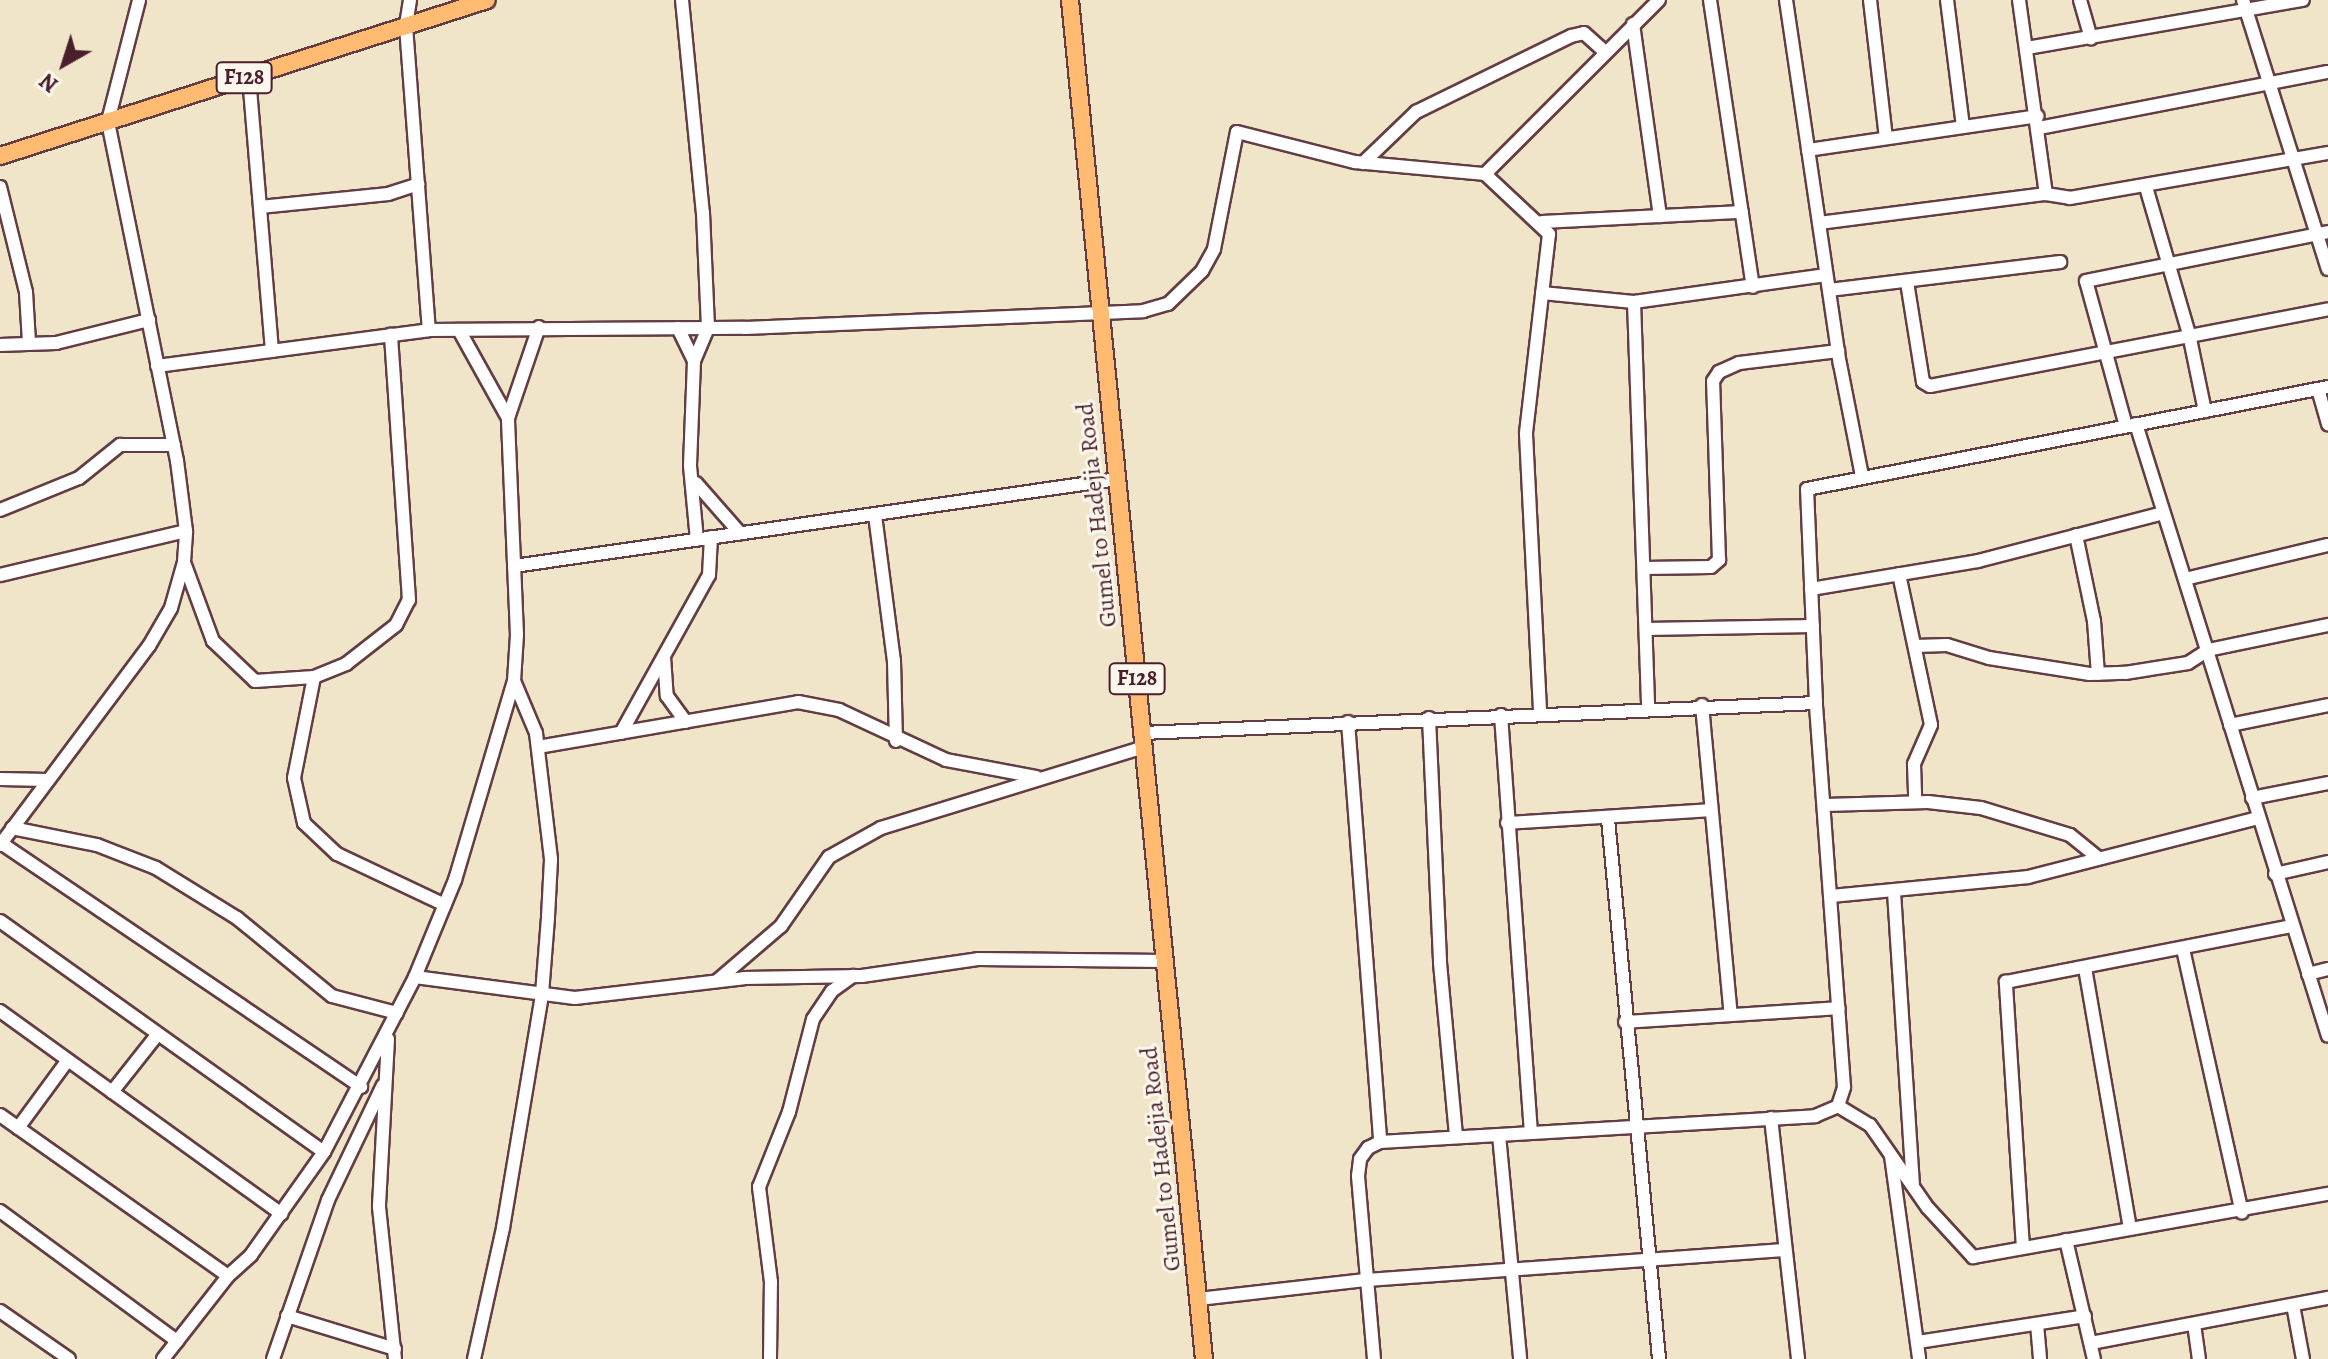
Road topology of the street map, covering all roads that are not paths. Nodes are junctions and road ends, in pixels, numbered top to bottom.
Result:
1 (139, 0) edge
2 (410, 0) edge
3 (487, 0) edge
4 (682, 0) edge
5 (1070, 0) edge
6 (1659, 0) edge
7 (1710, 0) edge
8 (1786, 0) edge
9 (1870, 0) edge
10 (1947, 0) edge
11 (2019, 0) edge
12 (2080, 0) edge
13 (2303, 0) edge
14 (2244, 4) edge
15 (1633, 24) junction
16 (406, 26) junction
17 (2091, 38) junction
18 (2027, 48) junction
19 (1605, 52) junction
20 (2328, 72) edge
21 (249, 77) junction
22 (2269, 86) junction
23 (108, 121) junction
24 (2038, 122) junction
25 (1963, 127) junction
26 (1886, 138) junction
27 (1808, 150) junction
28 (2328, 153) edge
29 (0, 156) edge
30 (2292, 160) junction
31 (1363, 163) junction
32 (1485, 174) junction
33 (418, 184) junction
34 (0, 187) edge
35 (2146, 187) junction
36 (2046, 194) junction
37 (260, 207) junction
38 (1742, 212) junction
39 (1660, 216) junction
40 (1542, 222) junction
41 (1819, 223) junction
42 (2323, 233) edge
43 (2060, 262) dead end
44 (2166, 264) junction
45 (2328, 269) edge
46 (1826, 275) junction
47 (1907, 282) junction
48 (1753, 287) junction
49 (1829, 290) junction
50 (1542, 293) junction
51 (1634, 302) junction
52 (2328, 309) edge
53 (1102, 313) junction
54 (149, 320) junction
55 (539, 327) junction
56 (678, 328) junction
57 (708, 328) junction
58 (429, 330) junction
59 (459, 330) junction
60 (2189, 334) junction
61 (391, 335) junction
62 (29, 343) junction
63 (0, 345) edge
64 (272, 351) junction
65 (1838, 351) junction
66 (2104, 351) junction
67 (694, 361) junction
68 (157, 366) junction
69 (2323, 388) edge
70 (2205, 411) junction
71 (508, 418) junction
72 (2131, 425) junction
73 (2328, 425) edge
74 (174, 445) junction
75 (1862, 476) junction
76 (1118, 479) junction
77 (696, 483) junction
78 (0, 510) edge
79 (2163, 513) junction
80 (875, 515) junction
81 (186, 531) junction
82 (740, 533) junction
83 (2076, 535) junction
84 (711, 537) junction
85 (697, 540) junction
86 (2328, 545) edge
87 (184, 562) junction
88 (514, 566) junction
89 (1644, 568) junction
90 (1899, 574) junction
91 (0, 575) edge
92 (2185, 579) junction
93 (1811, 589) junction
94 (2328, 625) edge
95 (1813, 626) junction
96 (1646, 629) junction
97 (1915, 646) junction
98 (2208, 650) junction
99 (664, 657) junction
100 (2098, 674) junction
101 (314, 677) junction
102 (514, 681) junction
103 (1816, 703) junction
104 (1702, 705) junction
105 (2328, 705) edge
106 (1648, 709) junction
107 (1540, 713) junction
108 (1501, 715) junction
109 (1429, 718) junction
110 (686, 722) junction
111 (1348, 722) junction
112 (2230, 725) junction
113 (621, 733) junction
114 (1143, 740) junction
115 (896, 741) junction
116 (538, 747) junction
117 (1036, 777) junction
118 (0, 779) edge
119 (48, 780) junction
120 (2328, 783) edge
121 (2252, 798) junction
122 (1915, 802) junction
123 (1825, 805) junction
124 (1711, 810) junction
125 (2258, 818) junction
126 (1608, 819) junction
127 (1507, 823) junction
128 (12, 828) junction
129 (1, 844) edge
130 (2098, 858) junction
131 (2328, 862) edge
132 (2275, 874) junction
133 (1894, 892) junction
134 (1832, 896) junction
135 (445, 905) junction
136 (0, 921) edge
137 (2292, 926) junction
138 (2183, 949) junction
139 (1165, 961) junction
140 (2085, 968) junction
141 (2328, 969) edge
142 (2308, 974) junction
143 (853, 976) junction
144 (415, 977) junction
145 (718, 980) junction
146 (542, 994) junction
147 (1839, 1008) junction
148 (0, 1011) edge
149 (397, 1013) junction
150 (1731, 1015) junction
151 (1625, 1022) junction
152 (388, 1032) junction
153 (157, 1035) junction
154 (2328, 1036) edge
155 (68, 1060) junction
156 (386, 1078) junction
157 (361, 1087) junction
158 (112, 1092) junction
159 (1838, 1106) junction
160 (0, 1115) edge
161 (1771, 1118) junction
162 (1634, 1126) junction
163 (18, 1128) junction
164 (1531, 1133) junction
165 (1499, 1135) junction
166 (1456, 1137) junction
167 (1380, 1142) junction
168 (324, 1152) junction
169 (1890, 1152) junction
170 (1914, 1186) junction
171 (2328, 1194) edge
172 (0, 1211) edge
173 (2242, 1212) junction
174 (281, 1214) junction
175 (2130, 1228) junction
176 (2066, 1240) junction
177 (2023, 1248) junction
178 (1785, 1250) junction
179 (1648, 1261) junction
180 (1511, 1272) junction
181 (228, 1276) junction
182 (1366, 1280) junction
183 (2328, 1298) edge
184 (1198, 1299) junction
185 (2293, 1305) junction
186 (0, 1311) edge
187 (287, 1316) junction
188 (2085, 1316) junction
189 (2037, 1324) junction
190 (2194, 1324) junction
191 (177, 1341) junction
192 (1918, 1342) junction
193 (2091, 1343) junction
194 (395, 1354) edge
195 (69, 1359) edge
196 (163, 1359) edge
197 (273, 1359) edge
198 (474, 1359) edge
199 (770, 1359) edge
200 (1204, 1359) edge
201 (1374, 1359) edge
202 (1520, 1359) edge
203 (1659, 1359) edge
204 (1798, 1359) edge
205 (1919, 1359) edge
206 (2040, 1359) edge
207 (2094, 1359) edge
208 (2199, 1359) edge
209 (2303, 1359) edge

1 - 23 street
2 - 16 street
3 - 16 main road, F128
4 - 57 street
5 - 53 main road, Gumel to Hadejia Road / F128
6 - 15 street
7 - 38 street
8 - 27 street
9 - 26 street
10 - 25 street
11 - 18 street
12 - 17 street
13 - 14 street
14 - 17 street
14 - 22 street
15 - 19 street
15 - 39 street
16 - 21 main road, F128
16 - 33 street
17 - 18 street
18 - 24 street
19 - 31 street
19 - 32 street
20 - 22 street
21 - 23 main road, F128
21 - 37 street
22 - 24 street
22 - 30 street
23 - 29 main road, F128
23 - 54 street
24 - 25 street
24 - 36 street
25 - 26 street
26 - 27 street
27 - 41 street
28 - 30 street
30 - 35 street
30 - 42 street
31 - 32 street
31 - 53 street
32 - 40 street
33 - 37 street
33 - 58 street
34 - 62 street
35 - 36 street
35 - 44 street
36 - 41 street
37 - 64 street
38 - 39 street
38 - 48 street
39 - 40 street
40 - 50 street
41 - 46 street
42 - 44 street
42 - 45 street
43 - 47 street
44 - 60 street
44 - 66 street
46 - 48 street
46 - 49 street
47 - 49 street
47 - 66 street
48 - 51 street
49 - 65 street
50 - 51 street
50 - 107 street
51 - 89 street
52 - 60 street
53 - 57 street
53 - 76 main road, Gumel to Hadejia Road / F128
54 - 62 street
54 - 68 street
55 - 56 street
55 - 59 street
55 - 71 street
56 - 57 street
56 - 67 street
57 - 67 street
58 - 59 street
58 - 61 street
59 - 71 street
60 - 66 street
60 - 70 street
61 - 64 street
61 - 101 street
62 - 63 street
64 - 68 street
65 - 75 street
65 - 89 street
66 - 72 street
67 - 77 street
68 - 74 street
69 - 70 street
69 - 73 street
70 - 72 street
71 - 88 street
72 - 75 street
72 - 79 street
74 - 78 street
74 - 81 street
75 - 93 street
76 - 80 street
76 - 114 main road, Gumel to Hadejia Road / F128
77 - 82 street
77 - 85 street
79 - 83 street
79 - 92 street
80 - 82 street
80 - 115 street
81 - 87 street
81 - 91 street
82 - 84 street
83 - 90 street
83 - 100 street
84 - 85 street
84 - 99 street
85 - 88 street
86 - 92 street
87 - 101 street
87 - 119 street
88 - 102 street
89 - 96 street
90 - 93 street
90 - 97 street
92 - 98 street
93 - 95 street
94 - 98 street
95 - 96 street
95 - 103 street
96 - 106 street
97 - 100 street
97 - 122 street
98 - 100 street
98 - 112 street
99 - 110 street
99 - 113 street
101 - 135 street
102 - 116 street
102 - 135 street
103 - 104 street
103 - 123 street
104 - 106 street
104 - 124 street
105 - 112 street
106 - 107 street
107 - 108 street
108 - 109 street
108 - 127 street
109 - 111 street
109 - 166 street
110 - 113 street
110 - 115 street
111 - 114 street
111 - 167 street
112 - 121 street
113 - 116 street
114 - 117 street
114 - 139 main road, Gumel to Hadejia Road / F128
115 - 117 street
116 - 146 street
117 - 145 street
118 - 119 street
119 - 128 street
120 - 121 street
121 - 125 street
122 - 123 street
122 - 130 street
123 - 134 street
124 - 126 street
124 - 150 street
125 - 130 street
125 - 132 street
126 - 127 street
126 - 151 street
127 - 164 street
128 - 129 street
128 - 149 street
129 - 157 street
130 - 133 street
131 - 132 street
132 - 137 street
133 - 134 street
133 - 170 street
134 - 147 street
135 - 144 street
136 - 153 street
137 - 138 street
137 - 142 street
138 - 140 street
138 - 173 street
139 - 143 street
139 - 184 main road, Gumel to Hadejia Road / F128
140 - 175 street
140 - 177 street
141 - 142 street
142 - 154 street
143 - 145 street
143 - 199 street
144 - 146 street
144 - 149 street
145 - 146 street
146 - 198 street
147 - 150 street
147 - 159 street
148 - 155 street
149 - 152 street
150 - 151 street
151 - 162 street
152 - 156 street
152 - 157 street
153 - 158 street
153 - 168 street
155 - 158 street
155 - 163 street
156 - 187 street
156 - 194 street
157 - 168 street
158 - 174 street
159 - 161 street
159 - 169 street
160 - 163 street
161 - 162 street
161 - 178 street
162 - 164 street
162 - 179 street
163 - 181 street
164 - 165 street
165 - 166 street
165 - 180 street
166 - 167 street
167 - 182 street
168 - 174 street
169 - 170 street
169 - 192 street
170 - 177 street
171 - 173 street
172 - 191 street
173 - 175 street
174 - 181 street
175 - 176 street
176 - 177 street
176 - 188 street
178 - 179 street
178 - 204 street
179 - 180 street
179 - 203 street
180 - 182 street
180 - 202 street
181 - 191 street
182 - 184 street
182 - 201 street
183 - 185 street
184 - 200 main road, Gumel to Hadejia Road / F128
185 - 190 street
185 - 209 street
186 - 195 street
187 - 194 street
187 - 197 street
188 - 189 street
188 - 193 street
189 - 192 street
189 - 206 street
190 - 193 street
190 - 208 street
191 - 196 street
192 - 205 street
193 - 207 street

